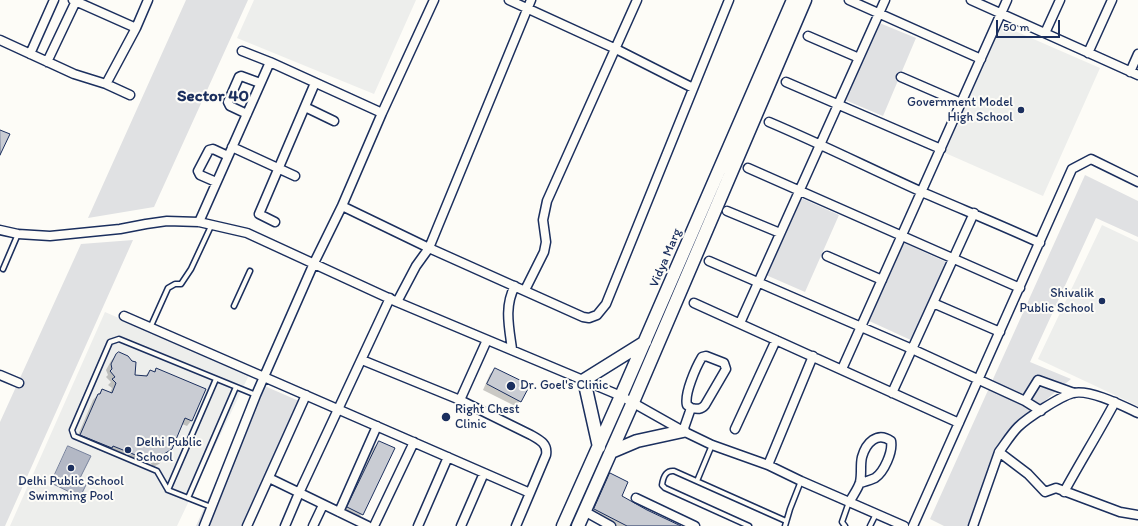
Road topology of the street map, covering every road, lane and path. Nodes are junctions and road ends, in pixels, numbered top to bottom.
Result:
1 (54, 0) edge
2 (148, 0) edge
3 (434, 0) edge
4 (509, 0) edge
5 (637, 0) edge
6 (729, 0) edge
7 (793, 0) edge
8 (804, 0) edge
9 (849, 0) edge
10 (885, 0) edge
11 (971, 0) edge
12 (1007, 0) edge
13 (1060, 0) edge
14 (1112, 0) edge
15 (75, 1) edge
16 (530, 4) edge
17 (879, 13) junction
18 (1001, 14) junction
19 (136, 28) junction
20 (1045, 33) junction
21 (808, 36) dead end
22 (0, 40) edge
23 (616, 49) junction
24 (242, 51) dead end
25 (1088, 53) junction
26 (30, 54) junction
27 (1138, 54) edge
28 (859, 58) junction
29 (981, 59) junction
30 (47, 62) junction
31 (270, 62) junction
32 (1134, 73) edge
33 (901, 77) dead end
34 (786, 82) dead end
35 (315, 83) junction
36 (106, 84) junction
37 (260, 84) junction
38 (693, 88) junction
39 (130, 95) dead end
40 (961, 103) junction
41 (838, 104) junction
42 (305, 107) junction
43 (382, 113) junction
44 (247, 114) junction
45 (334, 121) dead end
46 (769, 122) dead end
47 (820, 144) junction
48 (232, 147) junction
49 (941, 149) junction
50 (228, 156) junction
51 (278, 168) junction
52 (748, 168) dead end
53 (295, 176) dead end
54 (216, 182) junction
55 (1138, 182) edge
56 (800, 190) junction
57 (922, 192) junction
58 (342, 206) junction
59 (727, 211) dead end
60 (974, 213) junction
61 (199, 222) junction
62 (275, 222) dead end
63 (212, 224) junction
64 (0, 230) edge
65 (780, 233) junction
66 (18, 234) junction
67 (902, 235) junction
68 (1040, 243) junction
69 (430, 248) junction
70 (827, 256) dead end
71 (954, 258) junction
72 (709, 261) dead end
73 (314, 263) junction
74 (3, 268) dead end
75 (250, 271) dead end
76 (882, 280) junction
77 (757, 281) junction
78 (515, 286) junction
79 (1020, 288) junction
80 (525, 290) junction
81 (394, 300) junction
82 (694, 303) dead end
83 (933, 303) junction
84 (234, 306) dead end
85 (124, 316) dead end
86 (740, 323) junction
87 (861, 327) junction
88 (150, 328) junction
89 (1000, 332) junction
90 (487, 340) junction
91 (776, 340) junction
92 (645, 342) junction
93 (512, 349) junction
94 (912, 349) junction
95 (812, 356) junction
96 (362, 360) junction
97 (842, 369) junction
98 (0, 375) edge
99 (264, 377) junction
100 (216, 379) junction
101 (584, 380) junction
102 (977, 380) junction
103 (19, 383) dead end
104 (236, 387) junction
105 (892, 393) junction
106 (1074, 393) junction
107 (306, 394) junction
108 (256, 395) junction
109 (621, 396) junction
110 (460, 400) junction
111 (1025, 401) junction
112 (633, 402) junction
113 (1115, 402) junction
114 (691, 408) junction
115 (339, 409) junction
116 (1041, 411) junction
117 (1138, 413) edge
118 (959, 423) junction
119 (377, 426) junction
120 (735, 429) dead end
121 (683, 431) junction
122 (414, 442) junction
123 (712, 445) junction
124 (598, 447) junction
125 (611, 452) junction
126 (999, 452) junction
127 (448, 457) junction
128 (768, 465) junction
129 (484, 473) junction
130 (269, 478) junction
131 (697, 481) junction
132 (801, 481) junction
133 (860, 484) junction
134 (168, 490) junction
135 (1064, 492) junction
136 (299, 493) junction
137 (530, 494) junction
138 (188, 498) junction
139 (636, 498) dead end
140 (850, 501) junction
141 (323, 504) junction
142 (211, 508) junction
143 (584, 511) junction
144 (339, 512) junction
145 (877, 513) junction
146 (1138, 515) edge
147 (786, 524) edge
148 (917, 525) edge
149 (204, 526) edge
150 (247, 526) edge
151 (285, 526) edge
152 (313, 526) edge
153 (368, 526) edge
154 (374, 526) edge
155 (418, 526) edge
156 (461, 526) edge
157 (516, 526) edge
158 (563, 526) edge
159 (578, 526) edge
160 (611, 526) edge
161 (696, 526) edge
162 (750, 526) edge
163 (845, 526) edge
164 (870, 526) edge
165 (904, 526) edge
166 (973, 526) edge

1 - 26 street
2 - 19 street
3 - 43 street
4 - 16 street
5 - 23 street
6 - 38 street
7 - 92 main road, Vidya Marg
8 - 112 main road, Vidya Marg
9 - 17 street
10 - 17 street
11 - 18 street
12 - 18 street
13 - 20 street
14 - 25 street
15 - 19 street
15 - 30 street
16 - 23 street
16 - 69 street
17 - 28 street
17 - 29 street
18 - 20 street
18 - 29 street
19 - 36 street
20 - 25 street
21 - 28 street
22 - 26 street
23 - 38 street
23 - 80 street
24 - 31 street
25 - 32 street
26 - 30 street
27 - 32 street
28 - 41 street
29 - 40 street
30 - 36 street
31 - 35 street
31 - 37 street
33 - 40 street
34 - 41 street
35 - 42 street
35 - 43 street
36 - 39 street
37 - 44 street
37 - 44 street
38 - 80 street
40 - 49 street
41 - 47 street
41 - 49 street
42 - 45 street
42 - 51 street
43 - 58 street
44 - 48 street
46 - 47 street
47 - 56 street
47 - 57 street
48 - 50 street
48 - 51 street
49 - 57 street
50 - 54 street
50 - 54 street
51 - 53 street
51 - 62 street
52 - 56 street
54 - 61 street
55 - 68 street
56 - 65 street
56 - 67 street
57 - 60 street
57 - 67 street
58 - 69 street
58 - 73 street
59 - 65 street
60 - 68 street
60 - 71 street
61 - 63 street
61 - 66 street
63 - 73 street
63 - 88 lane
64 - 66 street
65 - 77 street
66 - 74 lane
67 - 71 street
67 - 76 street
68 - 79 street
69 - 78 street
69 - 81 street
70 - 76 street
71 - 79 street
71 - 83 street
72 - 77 street
73 - 81 street
73 - 99 street
75 - 84 lane
76 - 87 street
77 - 86 street
77 - 87 street
78 - 80 street
78 - 93 street
79 - 89 street
81 - 90 street
81 - 96 street
82 - 86 street
83 - 89 street
83 - 94 street
85 - 88 street
86 - 91 street
87 - 94 street
87 - 97 street
88 - 99 street
89 - 102 street
90 - 93 street
90 - 110 street
91 - 95 street
91 - 120 street
92 - 101 main road
92 - 109 main road, Vidya Marg
93 - 101 street
94 - 102 street
94 - 105 street
95 - 97 street
95 - 128 street
96 - 110 street
96 - 115 street
97 - 105 street
98 - 103 street
99 - 107 street
99 - 108 street
100 - 104 lane
100 - 134 lane
100 - 134 lane
101 - 109 street
101 - 124 main road
102 - 111 street
102 - 118 street
104 - 108 lane
104 - 138 lane
105 - 118 street
106 - 111 street
106 - 113 street
106 - 116 street
107 - 115 street
107 - 130 street
108 - 142 street
109 - 112 street
109 - 124 main road, Vidya Marg
110 - 137 street
111 - 116 street
112 - 121 street
112 - 125 main road, Vidya Marg
113 - 117 street
113 - 135 street
114 - 114 street
114 - 121 street
115 - 119 street
115 - 136 street
116 - 126 street
118 - 148 street
119 - 122 street
119 - 144 street
121 - 123 street
121 - 125 main road
122 - 127 street
122 - 154 street
123 - 128 street
123 - 131 lane
124 - 158 main road, Vidya Marg
125 - 143 main road, Vidya Marg
126 - 135 street
126 - 166 street
127 - 129 street
127 - 155 street
128 - 132 street
129 - 137 street
129 - 156 street
130 - 136 street
130 - 150 street
131 - 147 lane
131 - 162 lane
132 - 140 street
132 - 147 lane
133 - 133 street
133 - 140 street
134 - 138 lane
135 - 146 street
136 - 141 street
136 - 151 street
137 - 157 street
138 - 142 lane
139 - 161 street
140 - 145 street
140 - 163 lane
141 - 144 street
141 - 152 street
142 - 149 street
143 - 159 main road, Vidya Marg
143 - 160 street
144 - 153 street
145 - 164 lane
145 - 165 street

